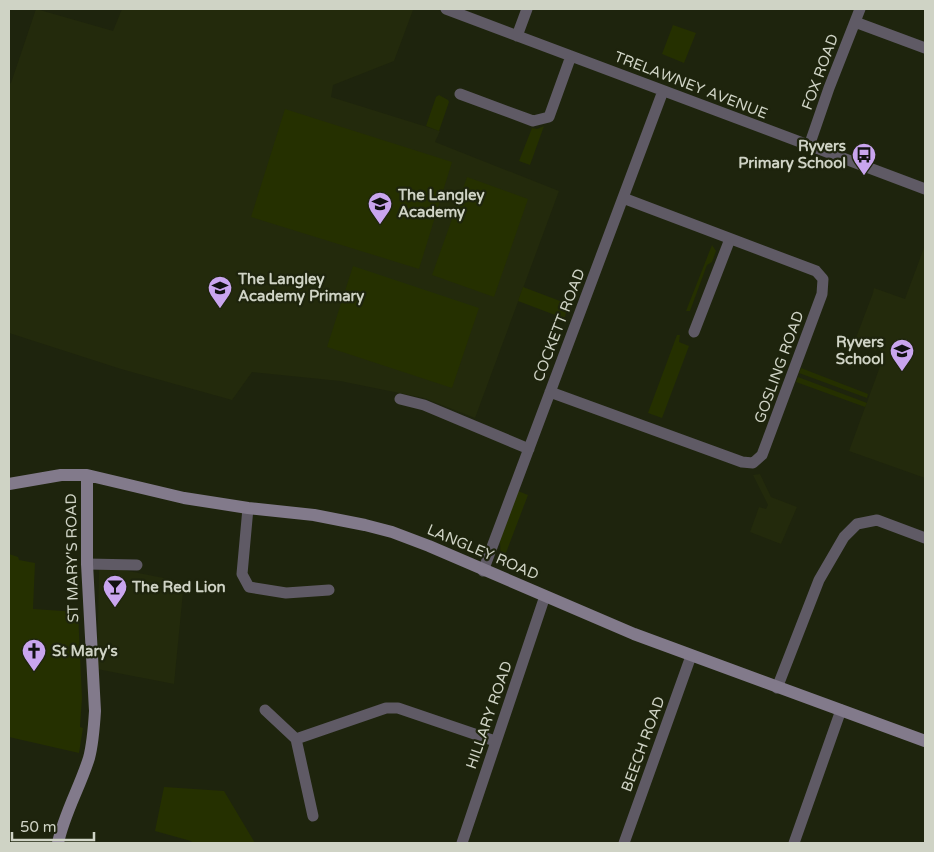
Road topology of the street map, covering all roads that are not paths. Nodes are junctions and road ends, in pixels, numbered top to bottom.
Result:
1 (446, 9) edge
2 (527, 9) edge
3 (860, 9) edge
4 (855, 22) junction
5 (517, 36) junction
6 (925, 48) edge
7 (571, 56) junction
8 (663, 91) junction
9 (460, 94) dead end
10 (809, 146) junction
11 (925, 189) edge
12 (623, 198) junction
13 (730, 239) junction
14 (694, 332) dead end
15 (550, 392) junction
16 (400, 399) dead end
17 (529, 449) junction
18 (87, 476) junction
19 (9, 484) edge
20 (248, 508) junction
21 (925, 538) edge
22 (87, 564) junction
23 (137, 565) dead end
24 (483, 571) junction
25 (329, 590) dead end
26 (545, 596) junction
27 (691, 656) junction
28 (777, 688) junction
29 (265, 710) dead end
30 (841, 710) junction
31 (296, 739) junction
32 (495, 741) junction
33 (925, 741) edge
34 (313, 816) dead end
35 (58, 843) edge
36 (462, 843) edge
37 (624, 843) edge
38 (794, 843) edge

1 - 5 street, TRELAWNEY AVENUE
2 - 5 street
3 - 4 street, FOX ROAD
4 - 6 street
4 - 10 street, FOX ROAD
5 - 7 street, TRELAWNEY AVENUE
7 - 8 street, TRELAWNEY AVENUE
7 - 9 street
8 - 10 street, TRELAWNEY AVENUE
8 - 12 street, COCKETT ROAD
10 - 11 street, TRELAWNEY AVENUE
12 - 13 street, GOSLING ROAD
12 - 15 street, COCKETT ROAD
13 - 14 street
13 - 15 street, GOSLING ROAD
15 - 17 street, COCKETT ROAD
16 - 17 street
17 - 24 street, COCKETT ROAD
18 - 19 street, LANGLEY ROAD
18 - 20 street, LANGLEY ROAD
18 - 22 street, ST MARY'S ROAD
20 - 24 street, LANGLEY ROAD
20 - 25 street
21 - 28 street
22 - 23 street
22 - 35 street, ST MARY'S ROAD
24 - 26 street, LANGLEY ROAD
26 - 27 street, LANGLEY ROAD
26 - 32 street, HILLARY ROAD
27 - 28 street, LANGLEY ROAD
27 - 37 street, BEECH ROAD
28 - 30 street, LANGLEY ROAD
29 - 31 street
30 - 33 street, LANGLEY ROAD
30 - 38 street
31 - 32 street
31 - 34 street
32 - 36 street, HILLARY ROAD

